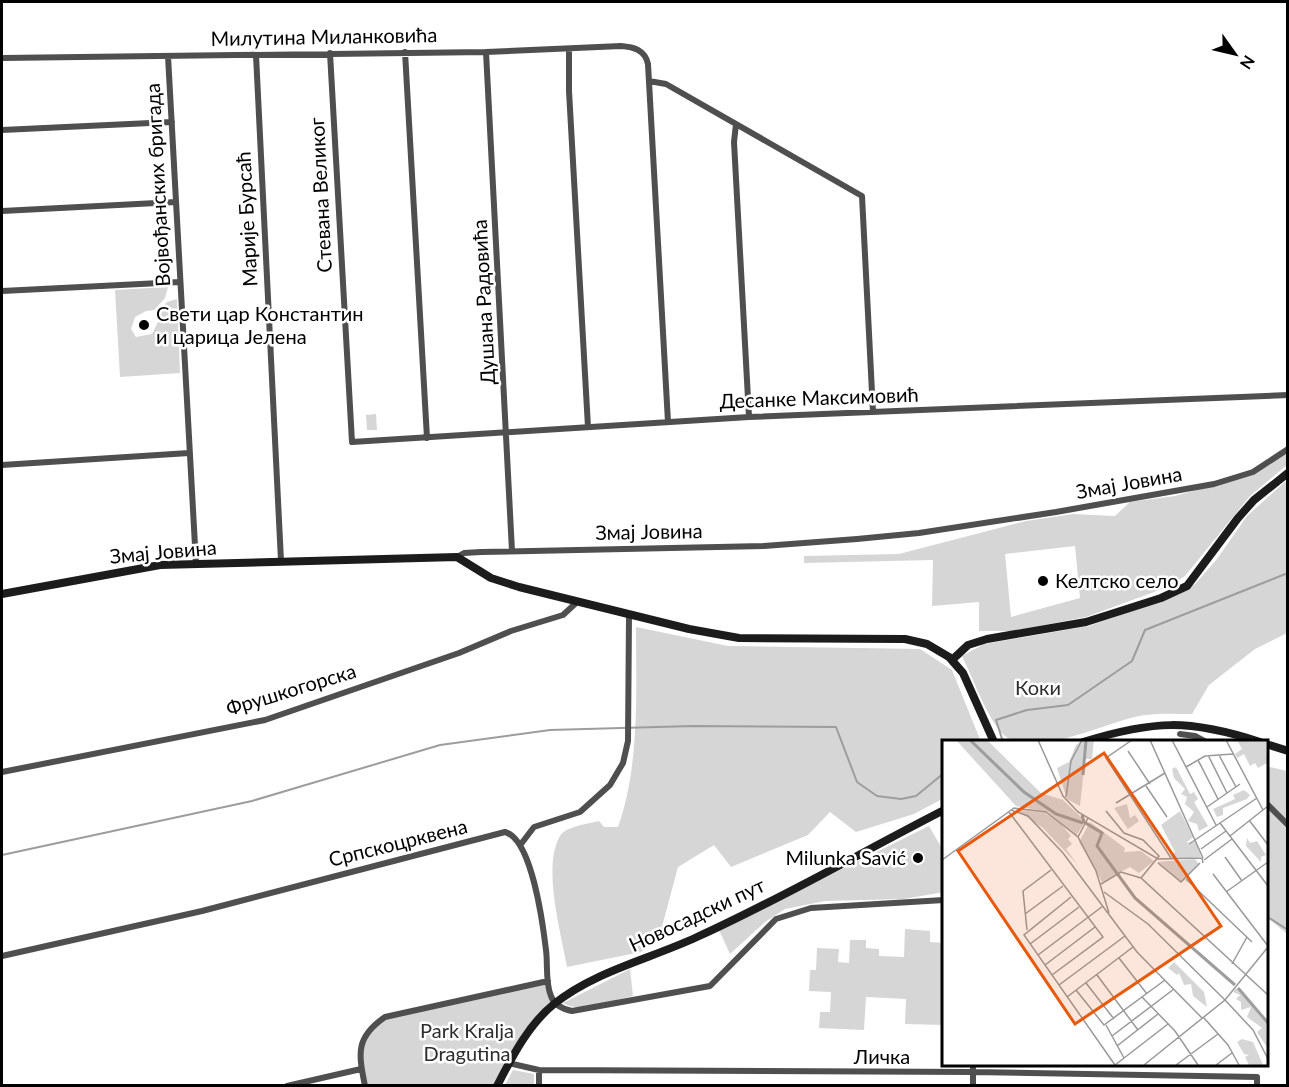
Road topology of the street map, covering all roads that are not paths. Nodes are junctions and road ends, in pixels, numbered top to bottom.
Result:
1 (569, 49) junction
2 (405, 52) junction
3 (486, 52) junction
4 (330, 53) junction
5 (256, 55) junction
6 (168, 56) junction
7 (2, 57) edge
8 (650, 81) junction
9 (172, 122) junction
10 (736, 124) junction
11 (2, 130) edge
12 (176, 202) junction
13 (2, 211) edge
14 (180, 282) junction
15 (2, 291) edge
16 (1287, 395) edge
17 (873, 412) junction
18 (749, 417) junction
19 (668, 422) junction
20 (588, 427) junction
21 (508, 432) junction
22 (427, 438) junction
23 (352, 442) joint
24 (1287, 449) edge
25 (189, 453) junction
26 (2, 465) edge
27 (1287, 473) edge
28 (512, 551) junction
29 (457, 556) junction
30 (281, 561) junction
31 (196, 564) junction
32 (2, 594) edge
33 (577, 602) junction
34 (629, 615) junction
35 (952, 660) junction
36 (1180, 734) dead end
37 (993, 740) edge
38 (1089, 740) edge
39 (1202, 740) edge
40 (1254, 740) edge
41 (1268, 745) edge
42 (1287, 751) edge
43 (2, 772) edge
44 (1268, 805) edge
45 (942, 811) edge
46 (1287, 825) edge
47 (521, 844) junction
48 (942, 900) edge
49 (2, 956) edge
50 (548, 981) junction
51 (555, 1003) junction
52 (508, 1063) junction
53 (973, 1068) edge
54 (361, 1069) junction
55 (539, 1070) junction
56 (287, 1086) edge
57 (364, 1086) edge
58 (497, 1086) edge
59 (538, 1086) edge
60 (973, 1086) edge
61 (1257, 1086) edge

1 - 3 street, Милутина Миланковића
1 - 8 street, Милутина Миланковића
1 - 20 street
2 - 3 street, Милутина Миланковића
2 - 4 street, Милутина Миланковића
2 - 22 street
3 - 21 street, Душана Радовића
4 - 5 street, Милутина Миланковића
4 - 23 street, Стевана Великог
5 - 6 street, Милутина Миланковића
5 - 30 street, Марије Бурсаћ
6 - 7 street, Милутина Миланковића
6 - 9 street, Војвођанских бригада
8 - 10 street
8 - 19 street
9 - 11 street
9 - 12 street, Војвођанских бригада
10 - 17 street
10 - 18 street
12 - 13 street
12 - 14 street, Војвођанских бригада
14 - 15 street
14 - 25 street, Војвођанских бригада
16 - 17 street, Десанке Максимовић
17 - 18 street, Десанке Максимовић
18 - 19 street, Десанке Максимовић
19 - 20 street, Десанке Максимовић
20 - 21 street, Десанке Максимовић
21 - 22 street, Десанке Максимовић
21 - 28 street, Душана Радовића
22 - 23 street, Десанке Максимовић
24 - 28 street, Змај Јовина
25 - 26 street
25 - 31 street, Војвођанских бригада
27 - 35 street
28 - 29 street, Змај Јовина
29 - 30 street, Змај Јовина
29 - 33 street
30 - 31 street, Змај Јовина
31 - 32 street, Змај Јовина
33 - 34 street
33 - 43 street, Фрушкогорска
34 - 35 street
34 - 47 street
35 - 37 street
36 - 39 street
38 - 40 street
41 - 42 street
44 - 46 street
45 - 51 street, Новосадски пут
47 - 49 street, Српскоцрквена
47 - 50 street
48 - 51 street
50 - 51 street
50 - 54 street
51 - 52 street, Новосадски пут
52 - 55 street, Личка
52 - 58 street, Новосадски пут
53 - 55 street, Личка
53 - 60 street
53 - 61 street, Личка
54 - 56 street
54 - 57 street
55 - 59 street

